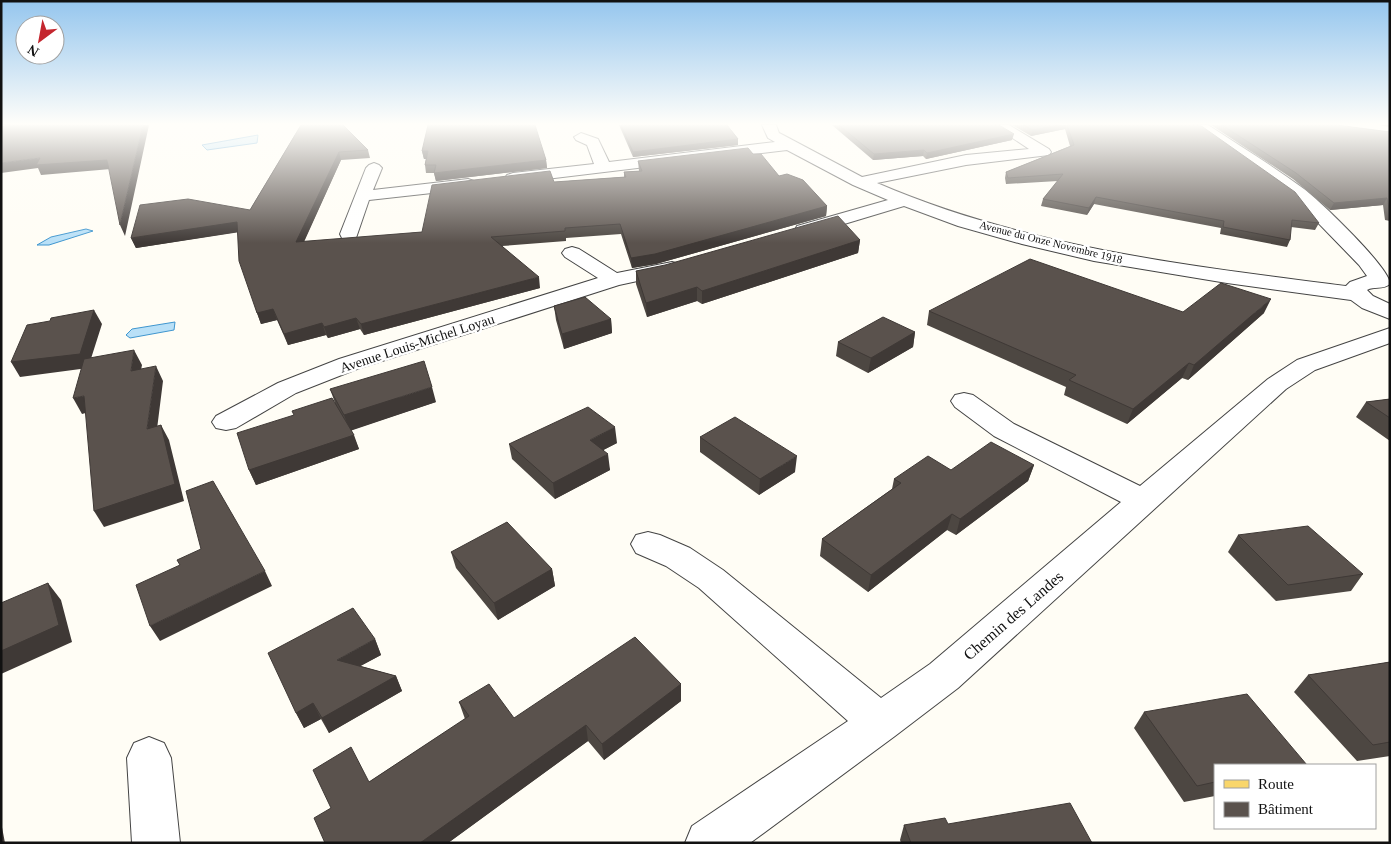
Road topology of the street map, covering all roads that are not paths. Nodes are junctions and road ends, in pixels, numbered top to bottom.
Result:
1 (626, 164) edge
2 (822, 164) edge
3 (945, 164) edge
4 (1257, 164) edge
5 (604, 167) joint
6 (374, 168) dead end
7 (502, 180) edge
8 (483, 182) edge
9 (859, 182) junction
10 (362, 196) junction
11 (904, 200) junction
12 (349, 234) dead end
13 (781, 237) edge
14 (572, 253) dead end
15 (696, 262) edge
16 (614, 280) junction
17 (1386, 282) edge
18 (1358, 294) junction
19 (1390, 312) edge
20 (1390, 335) edge
21 (964, 400) dead end
22 (226, 422) dead end
23 (1142, 500) junction
24 (648, 544) dead end
25 (880, 723) junction
26 (149, 758) dead end
27 (156, 843) edge
28 (709, 843) edge

1 - 5 street
2 - 9 street, Avenue du Onze Novembre 1918
3 - 9 street
4 - 17 street
5 - 7 street
6 - 10 street
8 - 10 street
9 - 11 street, Avenue du Onze Novembre 1918
10 - 12 street
11 - 13 street
11 - 18 street, Avenue du Onze Novembre 1918
14 - 16 street
15 - 16 street, Avenue Louis-Michel Loyau
16 - 22 street, Avenue Louis-Michel Loyau
17 - 18 street
18 - 19 street
20 - 23 street, Chemin des Landes
21 - 23 street
23 - 25 street, Chemin des Landes
24 - 25 street
25 - 28 street, Chemin des Landes
26 - 27 street

